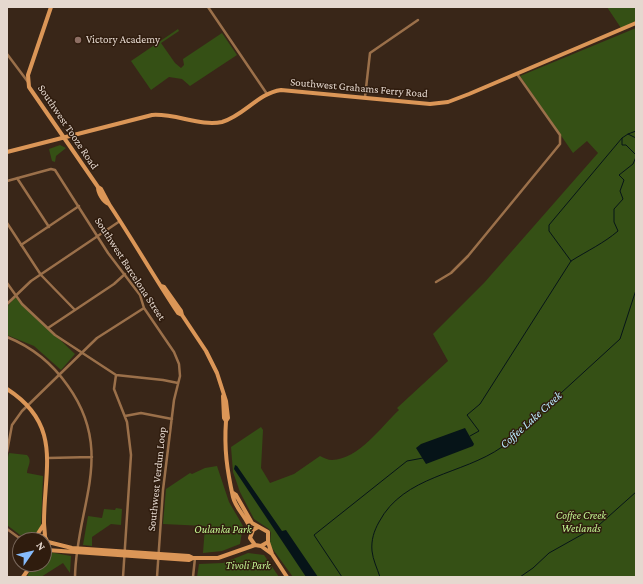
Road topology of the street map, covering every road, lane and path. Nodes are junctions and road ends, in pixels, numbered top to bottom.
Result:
1 (51, 7) edge
2 (208, 7) edge
3 (418, 20) dead end
4 (636, 23) edge
5 (7, 54) edge
6 (517, 74) junction
7 (28, 82) junction
8 (267, 95) junction
9 (365, 97) junction
10 (64, 137) junction
11 (7, 152) edge
12 (17, 178) junction
13 (7, 181) edge
14 (80, 206) junction
15 (120, 220) junction
16 (7, 224) edge
17 (8, 227) edge
18 (49, 227) junction
19 (97, 236) junction
20 (22, 245) junction
21 (125, 274) junction
22 (41, 275) junction
23 (436, 282) dead end
24 (7, 283) edge
25 (15, 295) junction
26 (7, 304) edge
27 (144, 308) junction
28 (74, 309) junction
29 (48, 328) junction
30 (7, 337) edge
31 (83, 353) junction
32 (60, 375) junction
33 (116, 375) junction
34 (178, 383) junction
35 (7, 389) edge
36 (27, 406) junction
37 (125, 416) junction
38 (172, 419) junction
39 (8, 434) edge
40 (7, 452) edge
41 (92, 457) junction
42 (48, 458) junction
43 (233, 493) junction
44 (44, 524) junction
45 (258, 527) junction
46 (40, 532) edge
47 (45, 532) edge
48 (251, 532) junction
49 (250, 538) junction
50 (268, 542) junction
51 (52, 544) edge
52 (255, 545) junction
53 (261, 546) junction
54 (243, 548) junction
55 (52, 550) edge
56 (78, 551) junction
57 (124, 554) junction
58 (272, 554) junction
59 (158, 556) junction
60 (194, 558) junction
61 (75, 577) edge
62 (123, 577) edge
63 (157, 577) edge
64 (193, 577) edge
65 (287, 577) edge

1 - 7 main road, Southwest Tooze Road
2 - 8 street
3 - 9 street
4 - 6 main road, Southwest Grahams Ferry Road
5 - 7 street
6 - 9 main road, Southwest Grahams Ferry Road
6 - 23 street
7 - 10 main road, Southwest Tooze Road
8 - 9 main road, Southwest Grahams Ferry Road
8 - 10 main road, Southwest Grahams Ferry Road
10 - 11 main road, Southwest Grahams Ferry Road
10 - 15 main road, Southwest Tooze Road
12 - 13 street
12 - 14 street, Southwest Barcelona Street
12 - 18 street
14 - 18 street
14 - 19 street, Southwest Barcelona Street
15 - 19 street
15 - 43 main road, Southwest Tooze Road
16 - 17 street
17 - 20 street
18 - 20 street
19 - 21 street, Southwest Barcelona Street
19 - 22 street
20 - 22 street
21 - 27 street, Southwest Barcelona Street
21 - 28 street
22 - 25 street
22 - 28 street
24 - 25 street
25 - 26 street
25 - 29 street
27 - 31 street
27 - 34 street, Southwest Barcelona Street
28 - 29 street
29 - 31 street
30 - 32 street
31 - 32 street
31 - 33 street
32 - 36 street
32 - 41 street
33 - 34 street
33 - 37 street
34 - 38 street, Southwest Verdun Loop
35 - 36 main road
36 - 39 street
36 - 42 main road
37 - 38 street
37 - 57 street
38 - 59 street, Southwest Verdun Loop
39 - 40 street
41 - 42 street
41 - 56 street
42 - 44 main road
43 - 45 main road
43 - 48 main road
44 - 46 main road
44 - 47 main road
45 - 48 main road
45 - 50 main road
48 - 49 main road
49 - 52 main road
49 - 54 main road
50 - 53 main road
50 - 58 main road
51 - 56 main road
52 - 53 main road
52 - 54 main road
53 - 58 main road
54 - 60 main road
55 - 56 main road
56 - 57 main road
56 - 61 street
57 - 59 main road
57 - 62 street
58 - 65 main road
59 - 60 main road
59 - 63 street, Southwest Verdun Loop
60 - 64 street

